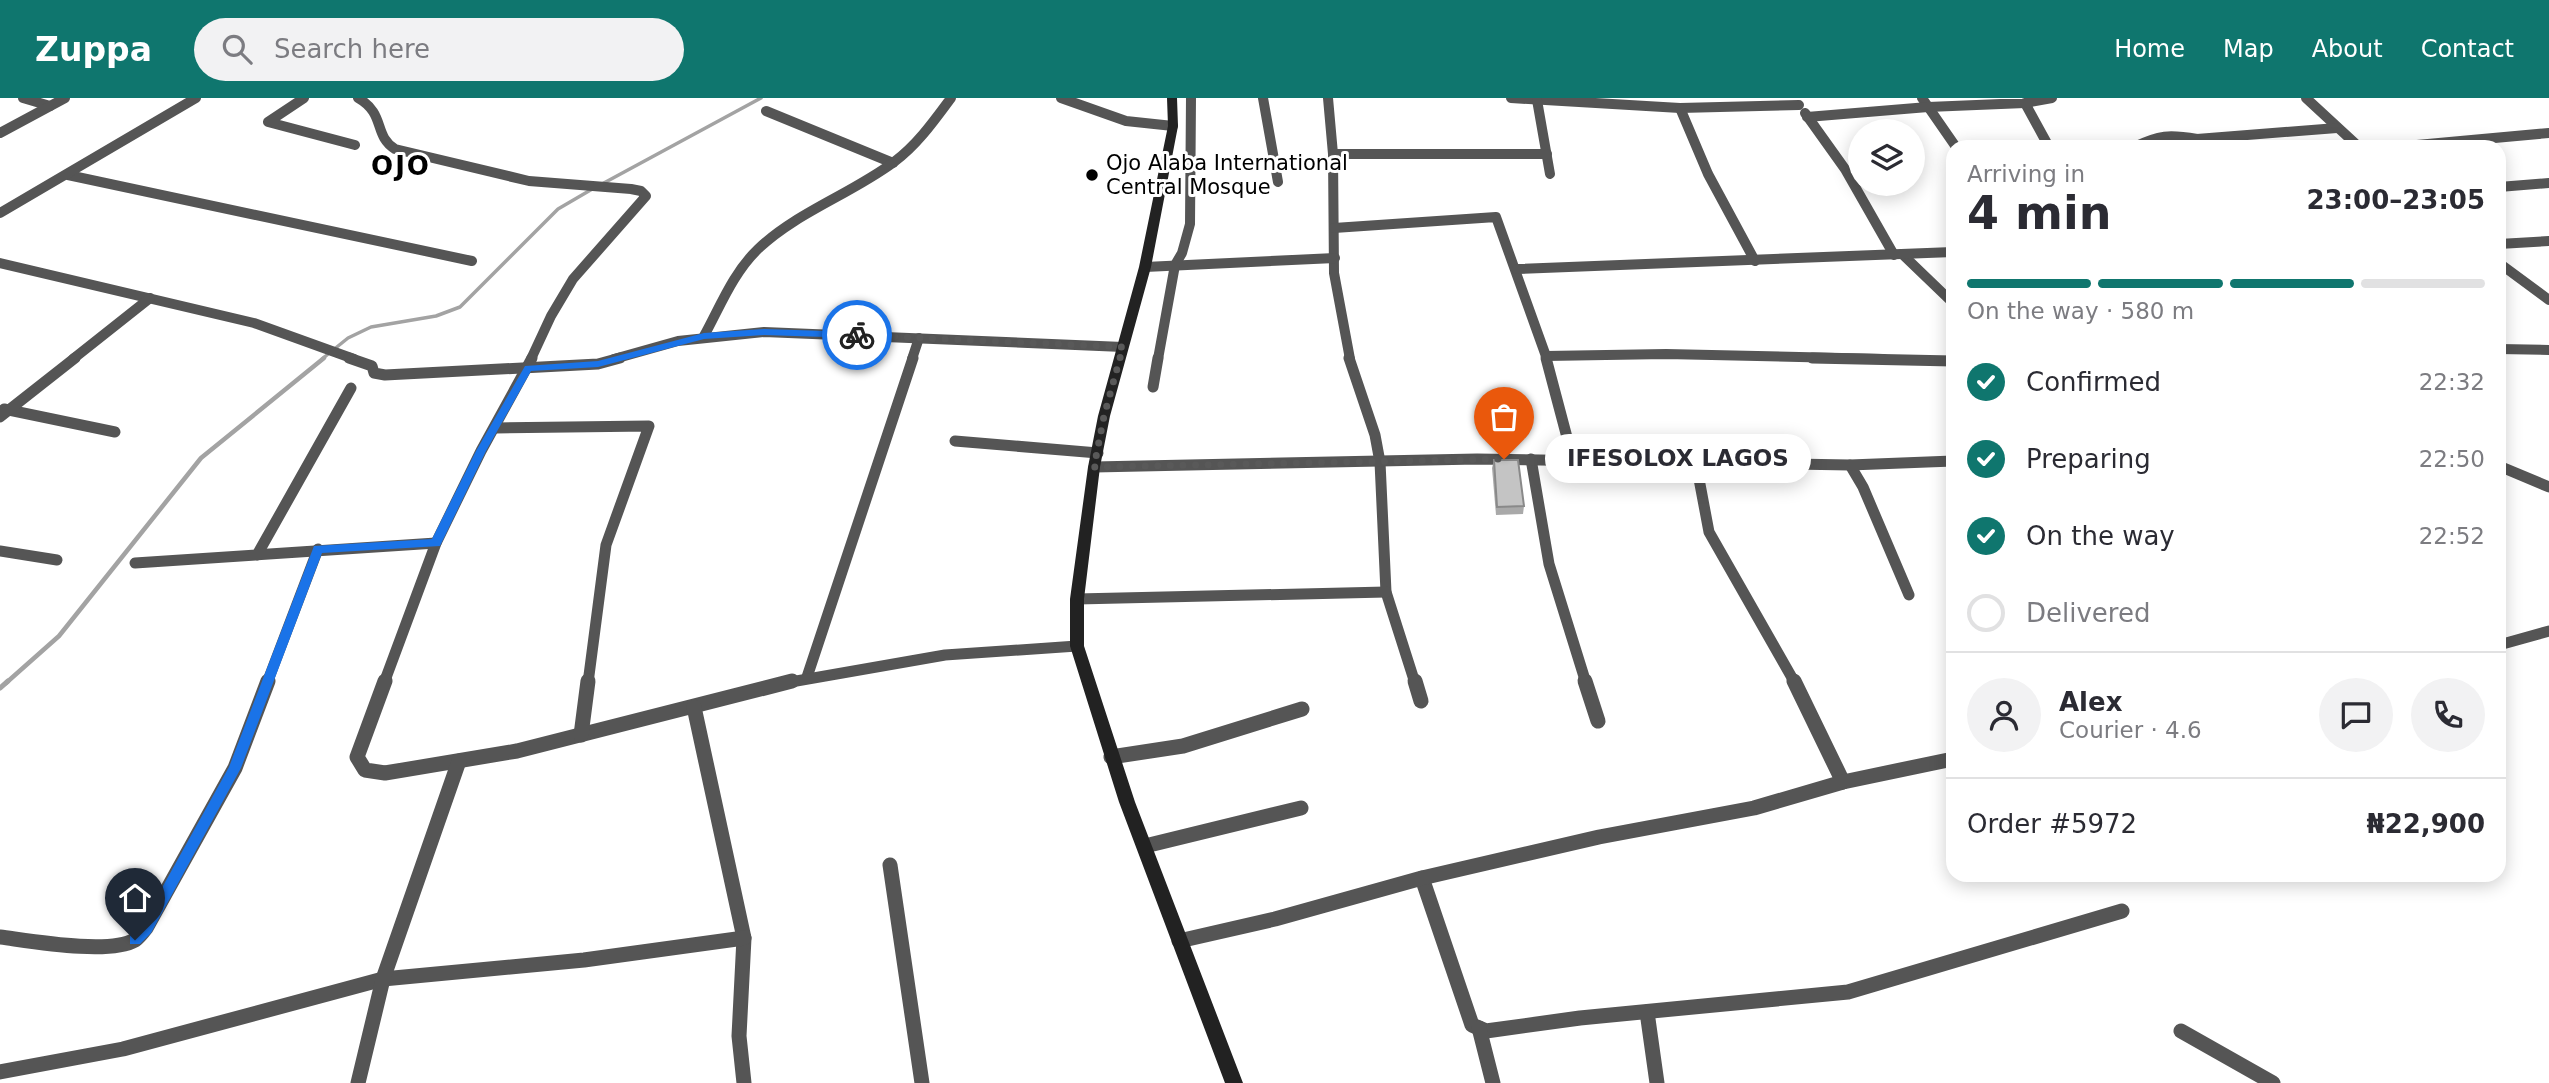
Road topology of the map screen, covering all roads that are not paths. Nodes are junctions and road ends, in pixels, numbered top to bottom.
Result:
1 (23, 98) edge
2 (65, 98) edge
3 (196, 98) edge
4 (304, 98) edge
5 (358, 98) edge
6 (951, 98) edge
7 (1061, 98) edge
8 (1172, 98) edge
9 (1191, 98) edge
10 (1263, 98) edge
11 (1328, 98) edge
12 (1511, 98) edge
13 (1922, 98) edge
14 (2052, 98) edge
15 (2306, 98) edge
16 (1537, 100) junction
17 (1797, 102) edge
18 (2025, 103) junction
19 (50, 106) junction
20 (1928, 107) junction
21 (1679, 108) junction
22 (766, 111) dead end
23 (1807, 117) junction
24 (1173, 126) junction
25 (2337, 128) junction
26 (0, 133) edge
27 (2549, 133) edge
28 (2197, 139) joint
29 (1951, 140) edge
30 (2045, 140) edge
31 (2149, 140) edge
32 (2351, 140) edge
33 (2472, 140) edge
34 (355, 145) dead end
35 (1334, 154) junction
36 (1547, 154) junction
37 (893, 163) junction
38 (1550, 174) dead end
39 (68, 175) junction
40 (1278, 182) dead end
41 (2549, 183) edge
42 (2506, 186) edge
43 (0, 213) edge
44 (1334, 228) junction
45 (2549, 241) edge
46 (2506, 244) edge
47 (1946, 252) edge
48 (1898, 255) junction
49 (1335, 258) junction
50 (472, 261) dead end
51 (1755, 261) junction
52 (0, 262) edge
53 (1175, 265) junction
54 (14, 267) junction
55 (1145, 267) junction
56 (2506, 267) edge
57 (1517, 269) junction
58 (0, 275) edge
59 (1946, 297) edge
60 (150, 298) junction
61 (2549, 300) edge
62 (704, 336) junction
63 (919, 338) junction
64 (1123, 347) junction
65 (2506, 349) edge
66 (2549, 350) edge
67 (1546, 356) junction
68 (1946, 361) edge
69 (528, 368) junction
70 (1153, 387) dead end
71 (351, 388) dead end
72 (3, 412) edge
73 (496, 428) junction
74 (115, 432) dead end
75 (955, 441) dead end
76 (1531, 459) junction
77 (1096, 460) junction
78 (1573, 460) junction
79 (1946, 461) edge
80 (1380, 462) junction
81 (1696, 463) junction
82 (1850, 465) junction
83 (2506, 469) edge
84 (2549, 486) edge
85 (436, 543) junction
86 (318, 549) junction
87 (0, 551) edge
88 (257, 555) junction
89 (57, 560) dead end
90 (135, 563) dead end
91 (1386, 592) junction
92 (1909, 595) dead end
93 (1077, 600) junction
94 (2549, 631) edge
95 (2506, 643) edge
96 (1077, 646) junction
97 (807, 677) junction
98 (1421, 701) dead end
99 (694, 707) junction
100 (1302, 709) dead end
101 (1598, 721) dead end
102 (580, 735) junction
103 (1111, 757) junction
104 (1946, 760) edge
105 (459, 761) junction
106 (1843, 782) junction
107 (1301, 808) dead end
108 (1145, 846) junction
109 (890, 865) dead end
110 (1422, 878) junction
111 (2122, 911) dead end
112 (0, 937) edge
113 (744, 938) junction
114 (1179, 941) junction
115 (383, 979) junction
116 (1647, 1012) junction
117 (1479, 1028) junction
118 (2181, 1031) dead end
119 (0, 1072) edge
120 (358, 1083) edge
121 (744, 1083) edge
122 (922, 1083) edge
123 (1234, 1083) edge
124 (1493, 1083) edge
125 (1657, 1083) edge
126 (2273, 1083) edge

1 - 19 street
2 - 19 street
3 - 39 street
4 - 34 street
5 - 69 street
6 - 37 street
7 - 24 street
8 - 24 main road
9 - 53 street
10 - 40 street
11 - 35 street
12 - 16 street
13 - 20 street
14 - 18 street
15 - 25 street
16 - 21 street
16 - 36 street
17 - 21 street
17 - 23 street
18 - 20 street
18 - 30 street
19 - 26 street
20 - 23 street
20 - 29 street
21 - 51 street
22 - 37 street
23 - 48 street
24 - 55 main road
25 - 28 street
25 - 32 street
27 - 33 street
28 - 31 street
35 - 36 street
35 - 44 street
36 - 38 street
37 - 62 street
39 - 43 street
39 - 50 street
41 - 42 street
44 - 49 street
44 - 57 street
45 - 46 street
47 - 48 street
48 - 51 street
48 - 59 street
49 - 53 street
49 - 80 street
51 - 57 street
52 - 54 street
53 - 55 street
53 - 70 street
54 - 58 street
54 - 60 street
55 - 64 main road
56 - 61 street
57 - 67 street
60 - 69 street
60 - 72 street
62 - 63 street
62 - 69 street
63 - 64 street
63 - 97 street
64 - 77 main road
65 - 66 street
67 - 68 street
67 - 78 street
69 - 73 street
71 - 88 street
72 - 74 street
73 - 85 street
73 - 102 street
75 - 77 street
76 - 78 street
76 - 80 street
76 - 101 street
77 - 80 street
77 - 93 main road
78 - 81 street
79 - 82 street
80 - 91 street
81 - 82 street
81 - 106 street
82 - 92 street
83 - 84 street
85 - 86 street
85 - 105 street
86 - 88 street
86 - 112 street
87 - 89 street
88 - 90 street
91 - 93 street
91 - 98 street
93 - 96 main road
94 - 95 street
96 - 97 street
96 - 103 main road
97 - 99 street
99 - 102 street
99 - 113 street
100 - 103 street
102 - 105 street
103 - 108 main road
104 - 106 street
105 - 115 street
106 - 110 street
107 - 108 street
108 - 114 main road
109 - 122 street
110 - 114 street
110 - 117 street
111 - 116 street
113 - 115 street
113 - 121 street
114 - 123 main road
115 - 119 street
115 - 120 street
116 - 117 street
116 - 125 street
117 - 124 street
118 - 126 street

